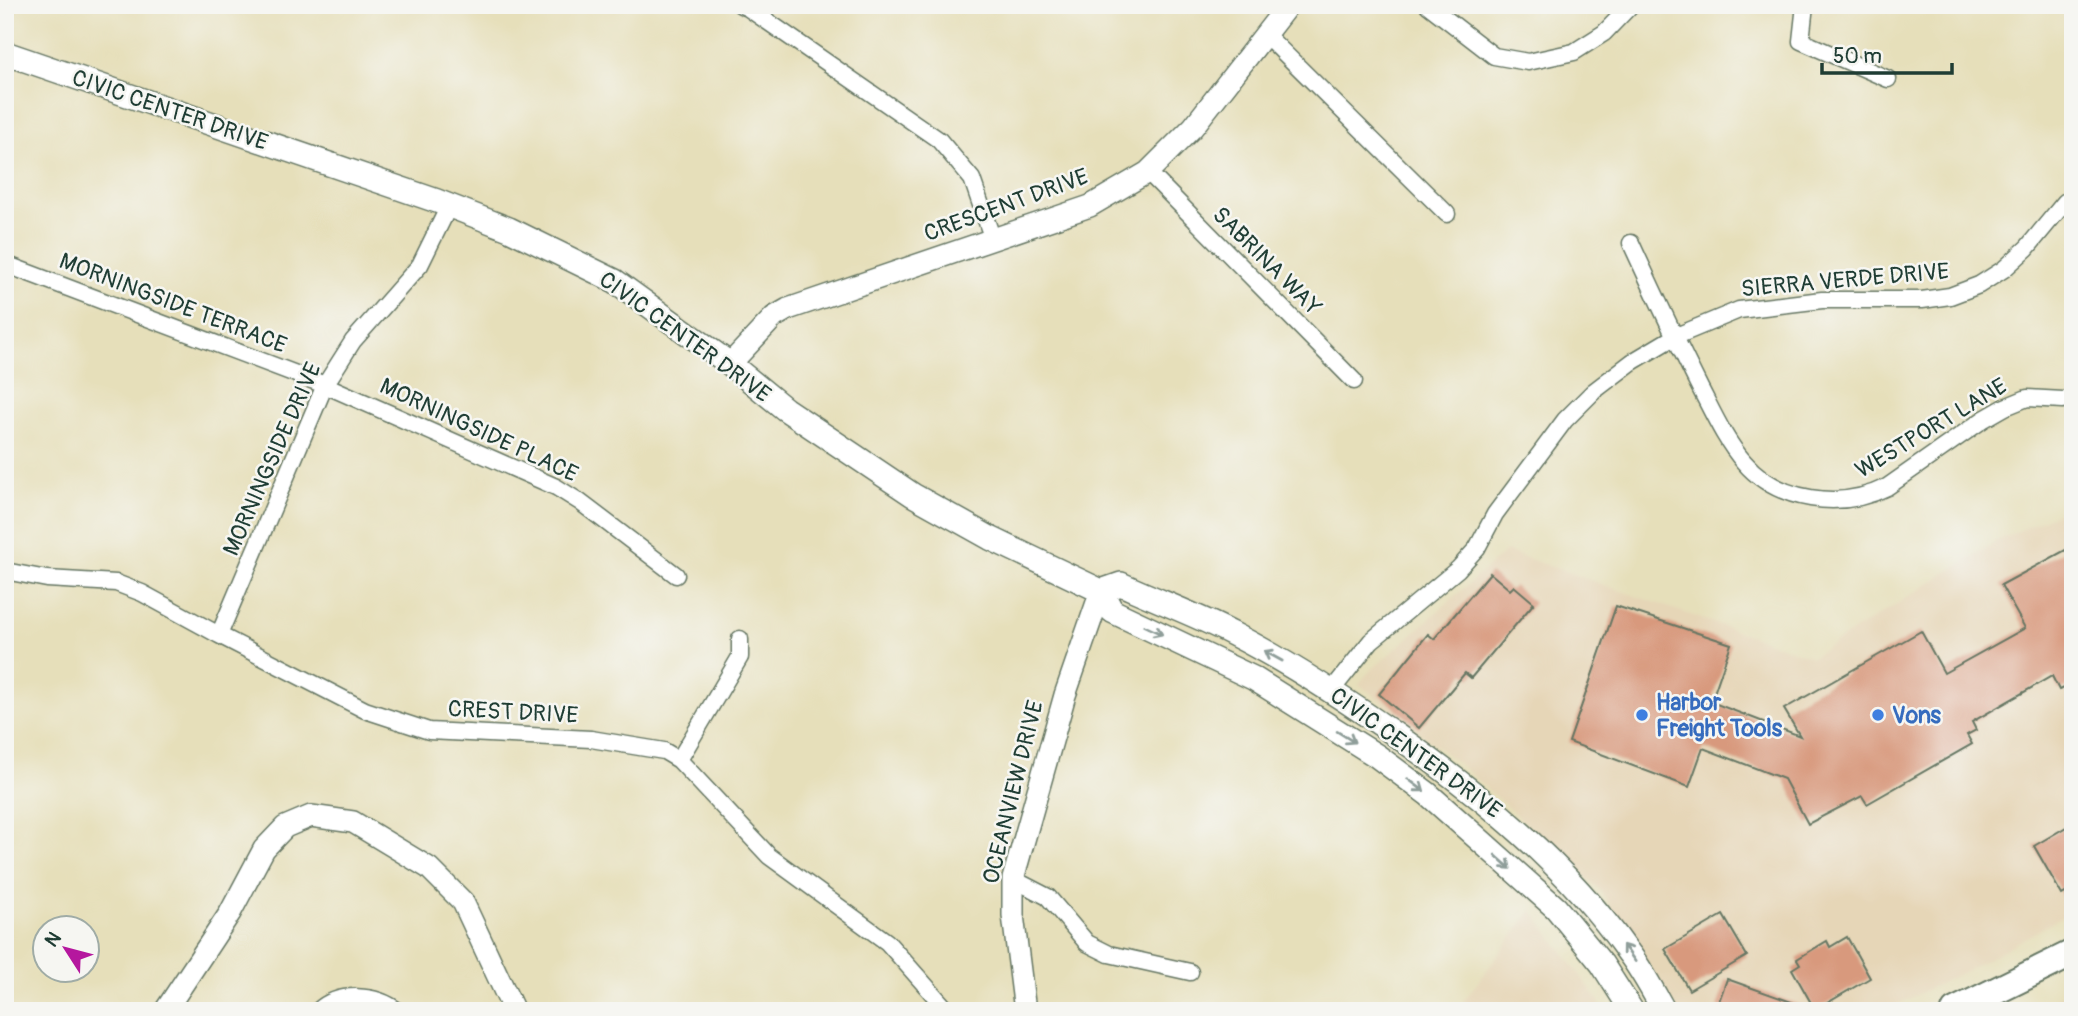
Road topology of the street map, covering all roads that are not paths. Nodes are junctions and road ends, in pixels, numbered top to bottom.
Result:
1 (741, 5) edge
2 (1428, 5) edge
3 (1631, 5) edge
4 (1805, 5) edge
5 (1273, 15) edge
6 (5, 53) edge
7 (1888, 79) dead end
8 (1148, 172) junction
9 (2065, 202) dead end
10 (449, 206) junction
11 (1447, 214) dead end
12 (993, 240) junction
13 (1631, 243) dead end
14 (5, 264) edge
15 (1674, 337) junction
16 (730, 365) junction
17 (1354, 381) dead end
18 (326, 385) junction
19 (2063, 400) dead end
20 (5, 571) edge
21 (676, 575) dead end
22 (1101, 591) junction
23 (219, 635) junction
24 (740, 639) dead end
25 (1253, 678) junction
26 (1332, 690) junction
27 (679, 760) junction
28 (1013, 879) junction
29 (2073, 953) edge
30 (1190, 972) dead end
31 (165, 1011) edge
32 (318, 1011) edge
33 (398, 1011) edge
34 (514, 1011) edge
35 (948, 1011) edge
36 (1025, 1011) edge
37 (1632, 1011) edge
38 (1664, 1011) edge
39 (1955, 1011) edge

1 - 12 street
2 - 3 street
4 - 7 street
5 - 8 street, CRESCENT DRIVE
5 - 11 street
6 - 10 main road, CIVIC CENTER DRIVE
8 - 12 street, CRESCENT DRIVE
8 - 17 street, SABRINA WAY
9 - 15 street, SIERRA VERDE DRIVE
10 - 16 main road, CIVIC CENTER DRIVE
10 - 18 street, MORNINGSIDE DRIVE
12 - 16 street, CRESCENT DRIVE
13 - 15 street, WESTPORT LANE
14 - 18 street, MORNINGSIDE TERRACE
15 - 19 street, WESTPORT LANE
15 - 26 street, SIERRA VERDE DRIVE
16 - 22 main road, CIVIC CENTER DRIVE
18 - 21 street, MORNINGSIDE PLACE
18 - 23 street, MORNINGSIDE DRIVE
20 - 23 street, CREST DRIVE
22 -> 25 main road, CIVIC CENTER DRIVE
26 -> 22 main road, CIVIC CENTER DRIVE
22 - 28 street, OCEANVIEW DRIVE
23 - 27 street, CREST DRIVE
24 - 27 street
25 - 26 main road
25 -> 37 main road, CIVIC CENTER DRIVE
38 -> 26 main road, CIVIC CENTER DRIVE
27 - 35 street, CREST DRIVE
28 - 30 street
28 - 36 street, OCEANVIEW DRIVE
29 - 39 main road
31 - 34 street
32 - 33 street

